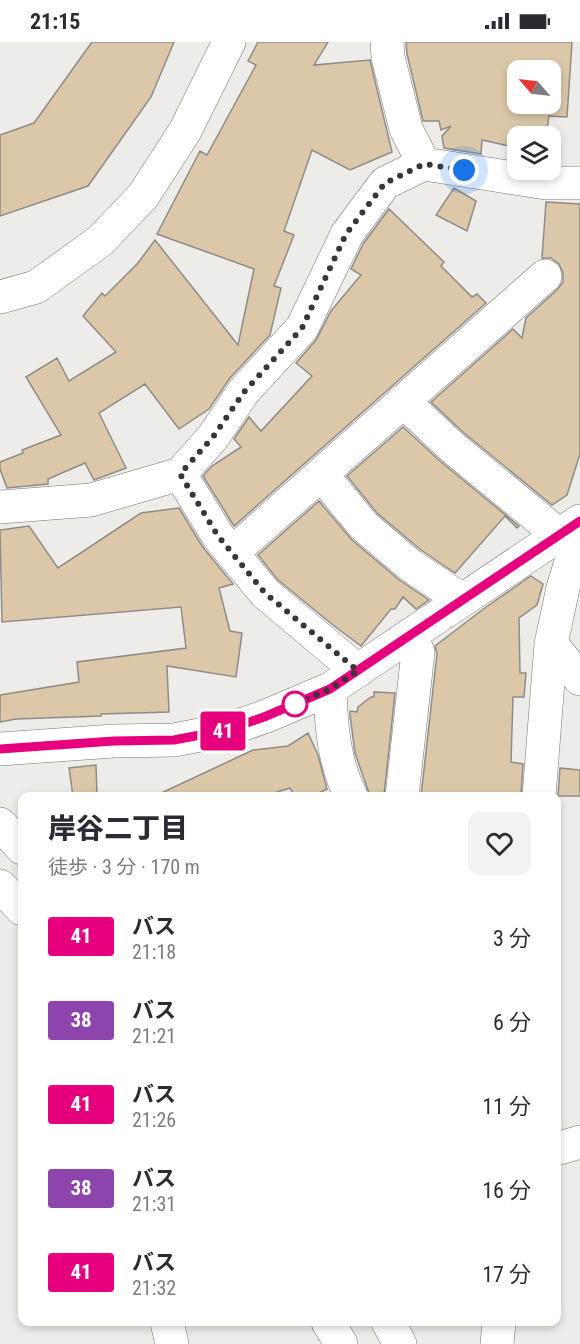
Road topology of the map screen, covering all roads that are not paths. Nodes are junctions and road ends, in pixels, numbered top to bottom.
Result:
1 (229, 42) edge
2 (387, 42) edge
3 (424, 164) junction
4 (580, 183) edge
5 (545, 276) dead end
6 (0, 297) edge
7 (403, 401) junction
8 (180, 474) junction
9 (321, 474) junction
10 (0, 507) edge
11 (573, 529) edge
12 (232, 552) junction
13 (574, 578) edge
14 (462, 600) junction
15 (410, 636) junction
16 (551, 644) junction
17 (358, 671) junction
18 (580, 679) edge
19 (330, 689) junction
20 (0, 749) edge
21 (349, 792) edge
22 (402, 792) edge
23 (538, 792) edge
24 (0, 824) edge
25 (18, 844) edge
26 (0, 886) edge
27 (18, 905) edge
28 (580, 1142) edge
29 (561, 1148) edge
30 (168, 1326) edge
31 (330, 1326) edge
32 (390, 1326) edge
33 (499, 1326) edge
34 (171, 1344) edge
35 (341, 1344) edge
36 (400, 1344) edge
37 (497, 1344) edge

1 - 6 main road
2 - 3 main road
3 - 4 main road
3 - 8 main road
5 - 7 main road
7 - 9 main road
7 - 11 main road
8 - 10 main road
8 - 12 main road
9 - 12 main road
9 - 14 main road
11 - 13 main road
11 - 14 main road
12 - 17 main road
13 - 16 main road
14 - 15 main road
15 - 17 main road
15 - 22 main road
16 - 18 main road
16 - 23 main road
17 - 19 main road
19 - 20 main road
19 - 21 main road
24 - 25 main road
26 - 27 main road
28 - 29 main road
30 - 34 main road
31 - 35 main road
32 - 36 main road
33 - 37 main road

